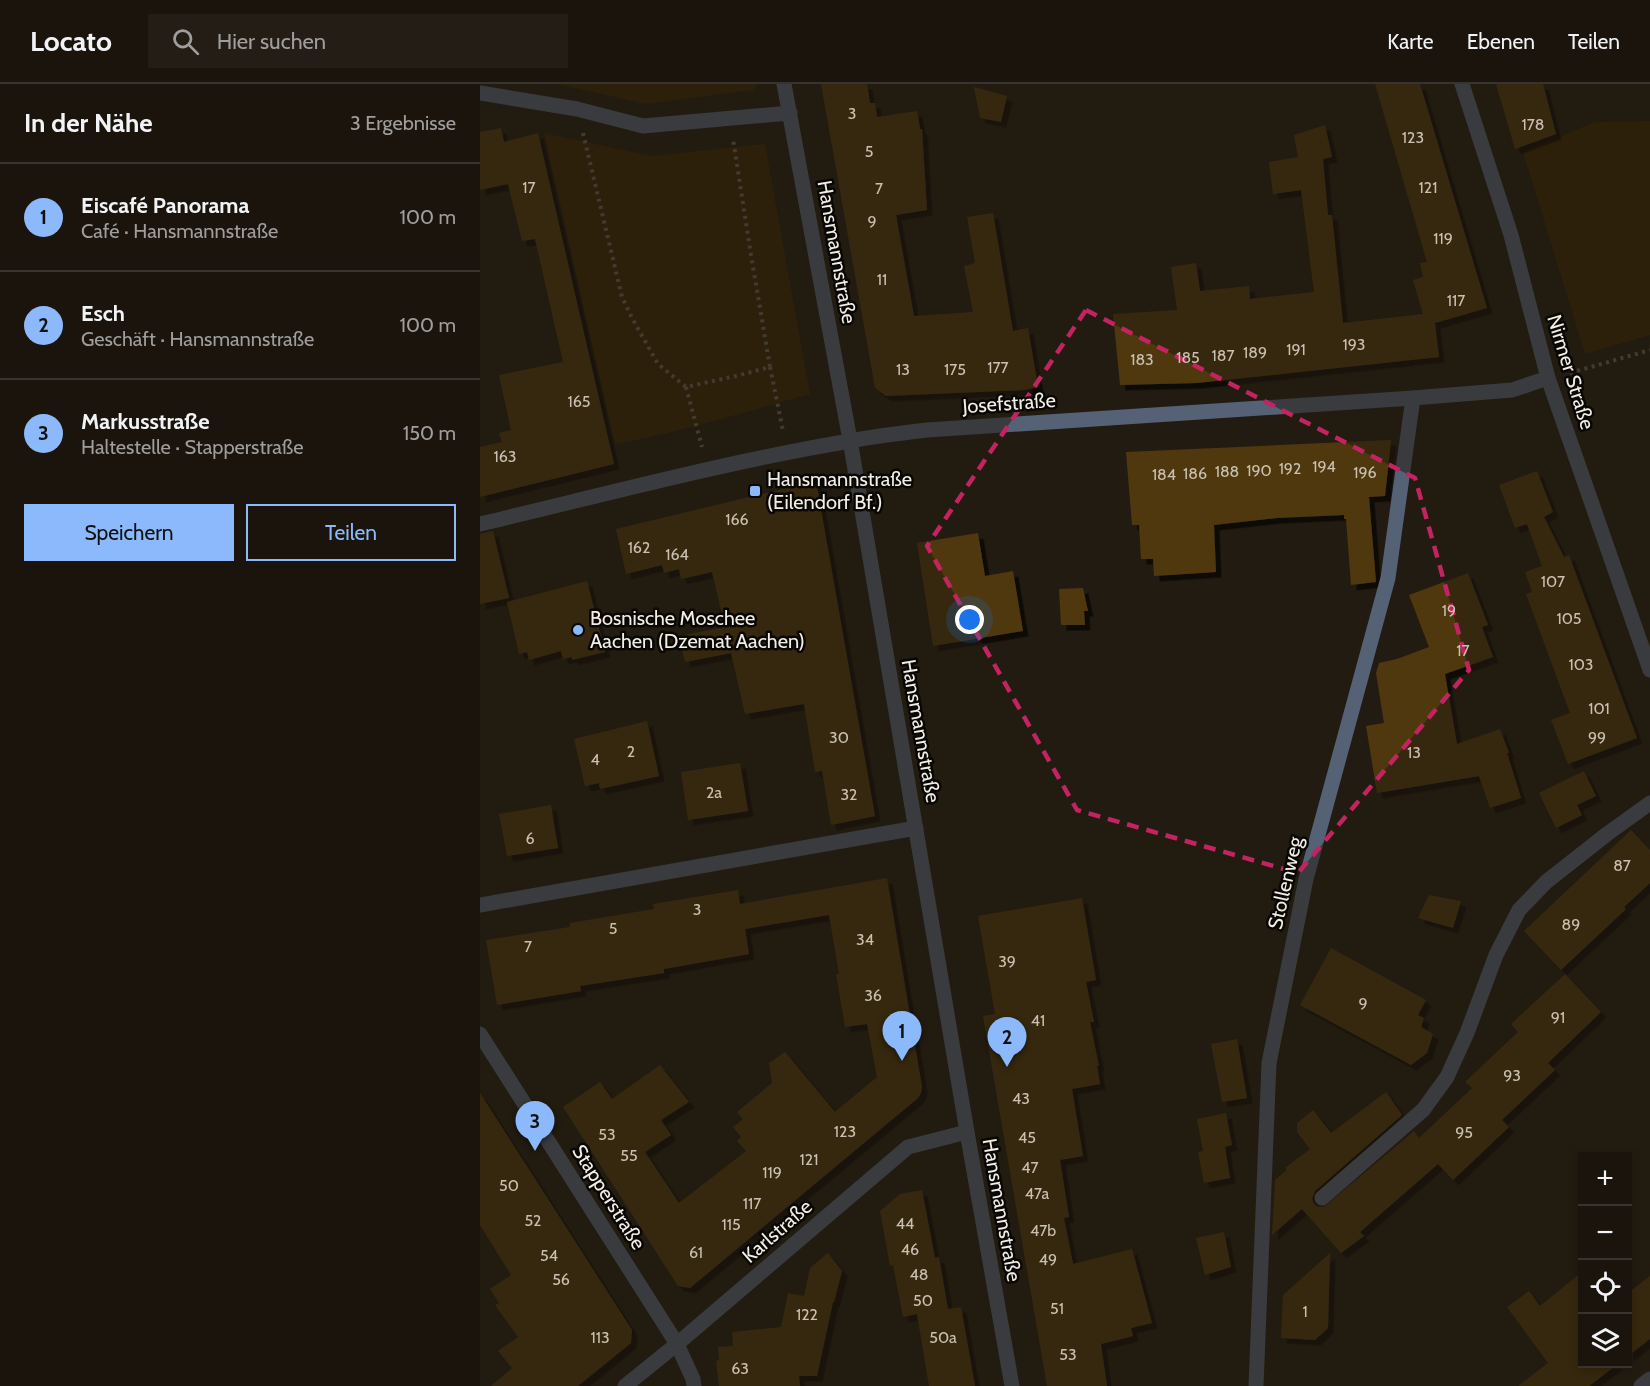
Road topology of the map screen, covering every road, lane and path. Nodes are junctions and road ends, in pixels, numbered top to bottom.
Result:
1 (784, 84) edge
2 (1462, 84) edge
3 (480, 93) edge
4 (577, 109) junction
5 (790, 113) junction
6 (730, 119) junction
7 (1650, 350) edge
8 (770, 367) junction
9 (1548, 378) junction
10 (687, 387) junction
11 (1413, 398) junction
12 (850, 440) junction
13 (788, 453) junction
14 (707, 470) junction
15 (480, 524) edge
16 (1650, 670) edge
17 (1650, 804) edge
18 (916, 828) junction
19 (480, 905) edge
20 (480, 1034) edge
21 (967, 1132) junction
22 (1322, 1198) dead end
23 (677, 1344) junction
24 (1650, 1379) edge
25 (625, 1386) edge
26 (694, 1386) edge
27 (1012, 1386) edge
28 (1256, 1386) edge
29 (1641, 1386) edge

1 - 5 street, Hansmannstraße
2 - 9 street, Nirmer Straße
3 - 4 street
4 - 6 street
4 - 10 path
5 - 6 street
5 - 12 street, Hansmannstraße
6 - 8 path
7 - 9 path
8 - 10 path
8 - 13 path
9 - 11 street, Josefstraße
9 - 16 street, Nirmer Straße
10 - 14 path
11 - 12 street, Josefstraße
11 - 28 street, Stollenweg
12 - 13 street, Josefstraße
12 - 18 street, Hansmannstraße
13 - 14 street, Josefstraße
14 - 15 street, Josefstraße
17 - 22 street
18 - 19 street
18 - 21 street, Hansmannstraße
20 - 23 street, Stapperstraße
21 - 23 street, Karlstraße
21 - 27 street, Hansmannstraße
23 - 25 street, Karlstraße
23 - 26 street, Stapperstraße
24 - 29 street

